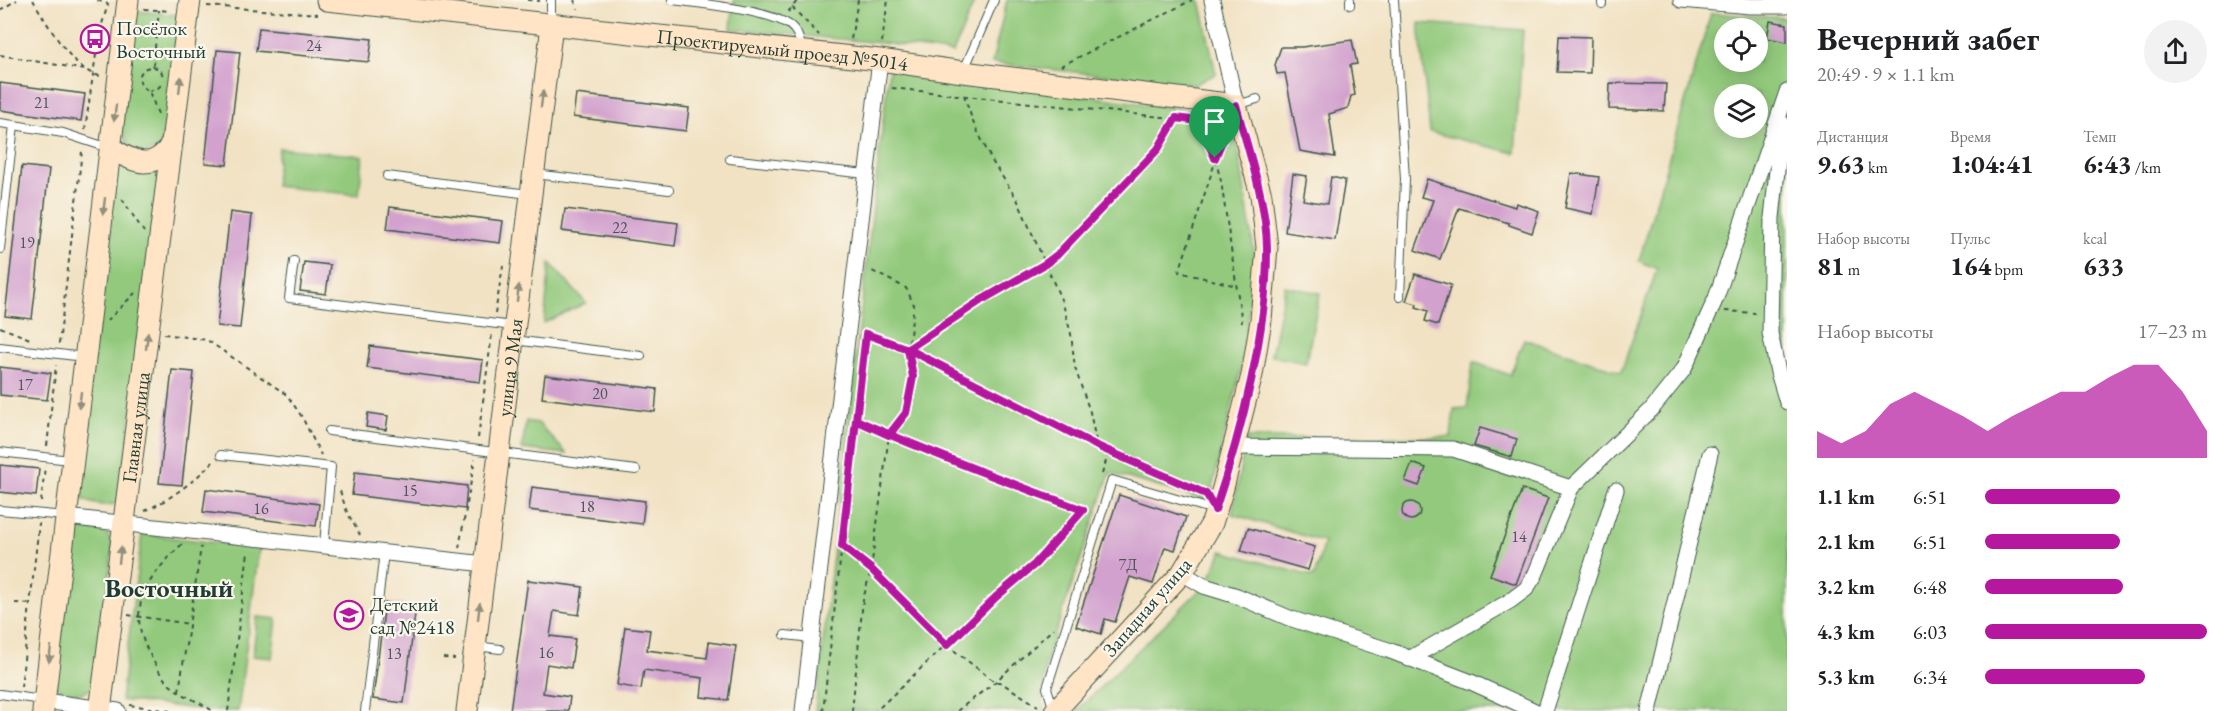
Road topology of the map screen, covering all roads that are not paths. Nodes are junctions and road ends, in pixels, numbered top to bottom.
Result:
1 (327, 0) edge
2 (551, 0) edge
3 (672, 0) edge
4 (994, 0) edge
5 (1212, 0) edge
6 (1394, 0) edge
7 (1681, 0) edge
8 (131, 4) edge
9 (182, 6) edge
10 (1787, 6) edge
11 (552, 25) junction
12 (801, 51) junction
13 (880, 60) junction
14 (963, 72) junction
15 (1787, 92) edge
16 (1257, 99) dead end
17 (1236, 105) junction
18 (1782, 111) junction
19 (0, 123) edge
20 (14, 125) junction
21 (172, 143) junction
22 (111, 148) junction
23 (730, 159) dead end
24 (859, 174) junction
25 (387, 176) dead end
26 (532, 184) junction
27 (669, 190) dead end
28 (0, 249) edge
29 (294, 261) dead end
30 (1400, 297) dead end
31 (507, 330) junction
32 (0, 347) edge
33 (641, 356) dead end
34 (86, 357) junction
35 (1787, 402) edge
36 (329, 431) dead end
37 (1234, 447) junction
38 (0, 452) edge
39 (498, 452) junction
40 (1710, 454) dead end
41 (221, 455) road end
42 (73, 460) junction
43 (636, 470) dead end
44 (1571, 488) junction
45 (1616, 490) dead end
46 (0, 510) edge
47 (1215, 510) junction
48 (66, 517) junction
49 (132, 518) junction
50 (324, 545) junction
51 (376, 551) junction
52 (485, 564) junction
53 (1182, 573) junction
54 (785, 635) dead end
55 (812, 638) junction
56 (500, 649) dead end
57 (468, 653) junction
58 (1409, 658) junction
59 (0, 694) edge
60 (43, 706) edge
61 (111, 709) edge
62 (365, 711) edge
63 (467, 711) edge
64 (803, 711) edge
65 (1055, 711) edge
66 (1535, 711) edge
67 (1545, 711) edge
68 (1649, 711) edge

1 - 11 street, Проектируемый проезд №5014
2 - 11 lane
3 - 12 lane
4 - 14 lane
5 - 17 street
6 - 30 lane
7 - 10 street
8 -> 22 street
21 -> 9 street, Главная улица
11 - 12 street, Проектируемый проезд №5014
26 -> 11 street, улица 9 Мая
12 - 13 street, Проектируемый проезд №5014
13 - 14 street, Проектируемый проезд №5014
13 - 24 street
14 - 17 street, Проектируемый проезд №5014
15 - 18 street
16 - 17 lane
17 - 37 street, Западная улица
18 - 35 street
18 - 44 street
19 - 20 lane
20 - 22 lane
20 - 28 lane
21 - 22 street
49 -> 21 street, Главная улица
22 -> 34 street
23 - 24 lane
24 - 55 street
25 - 26 lane
26 - 27 lane
31 -> 26 street, улица 9 Мая
29 - 31 lane
31 - 33 lane
31 - 39 street, улица 9 Мая
32 - 34 lane
34 -> 42 street
36 - 39 lane
37 - 44 street
37 - 47 street, Западная улица
38 - 42 lane
39 - 43 lane
39 - 52 street, улица 9 Мая
40 - 68 street
41 - 50 lane
42 - 48 street
44 - 58 street
45 - 67 street
46 - 48 lane
47 - 53 street, Западная улица
47 - 65 lane
48 - 49 street
48 -> 60 street
49 - 50 street
61 -> 49 street, Главная улица
50 - 51 street
51 - 52 street
51 - 62 lane
57 -> 52 street, улица 9 Мая
53 - 58 street
53 - 65 street, Западная улица
54 - 55 lane
55 - 64 street
56 - 57 lane
57 - 63 street, улица 9 Мая
58 - 66 street
59 - 60 lane
60 - 61 street

